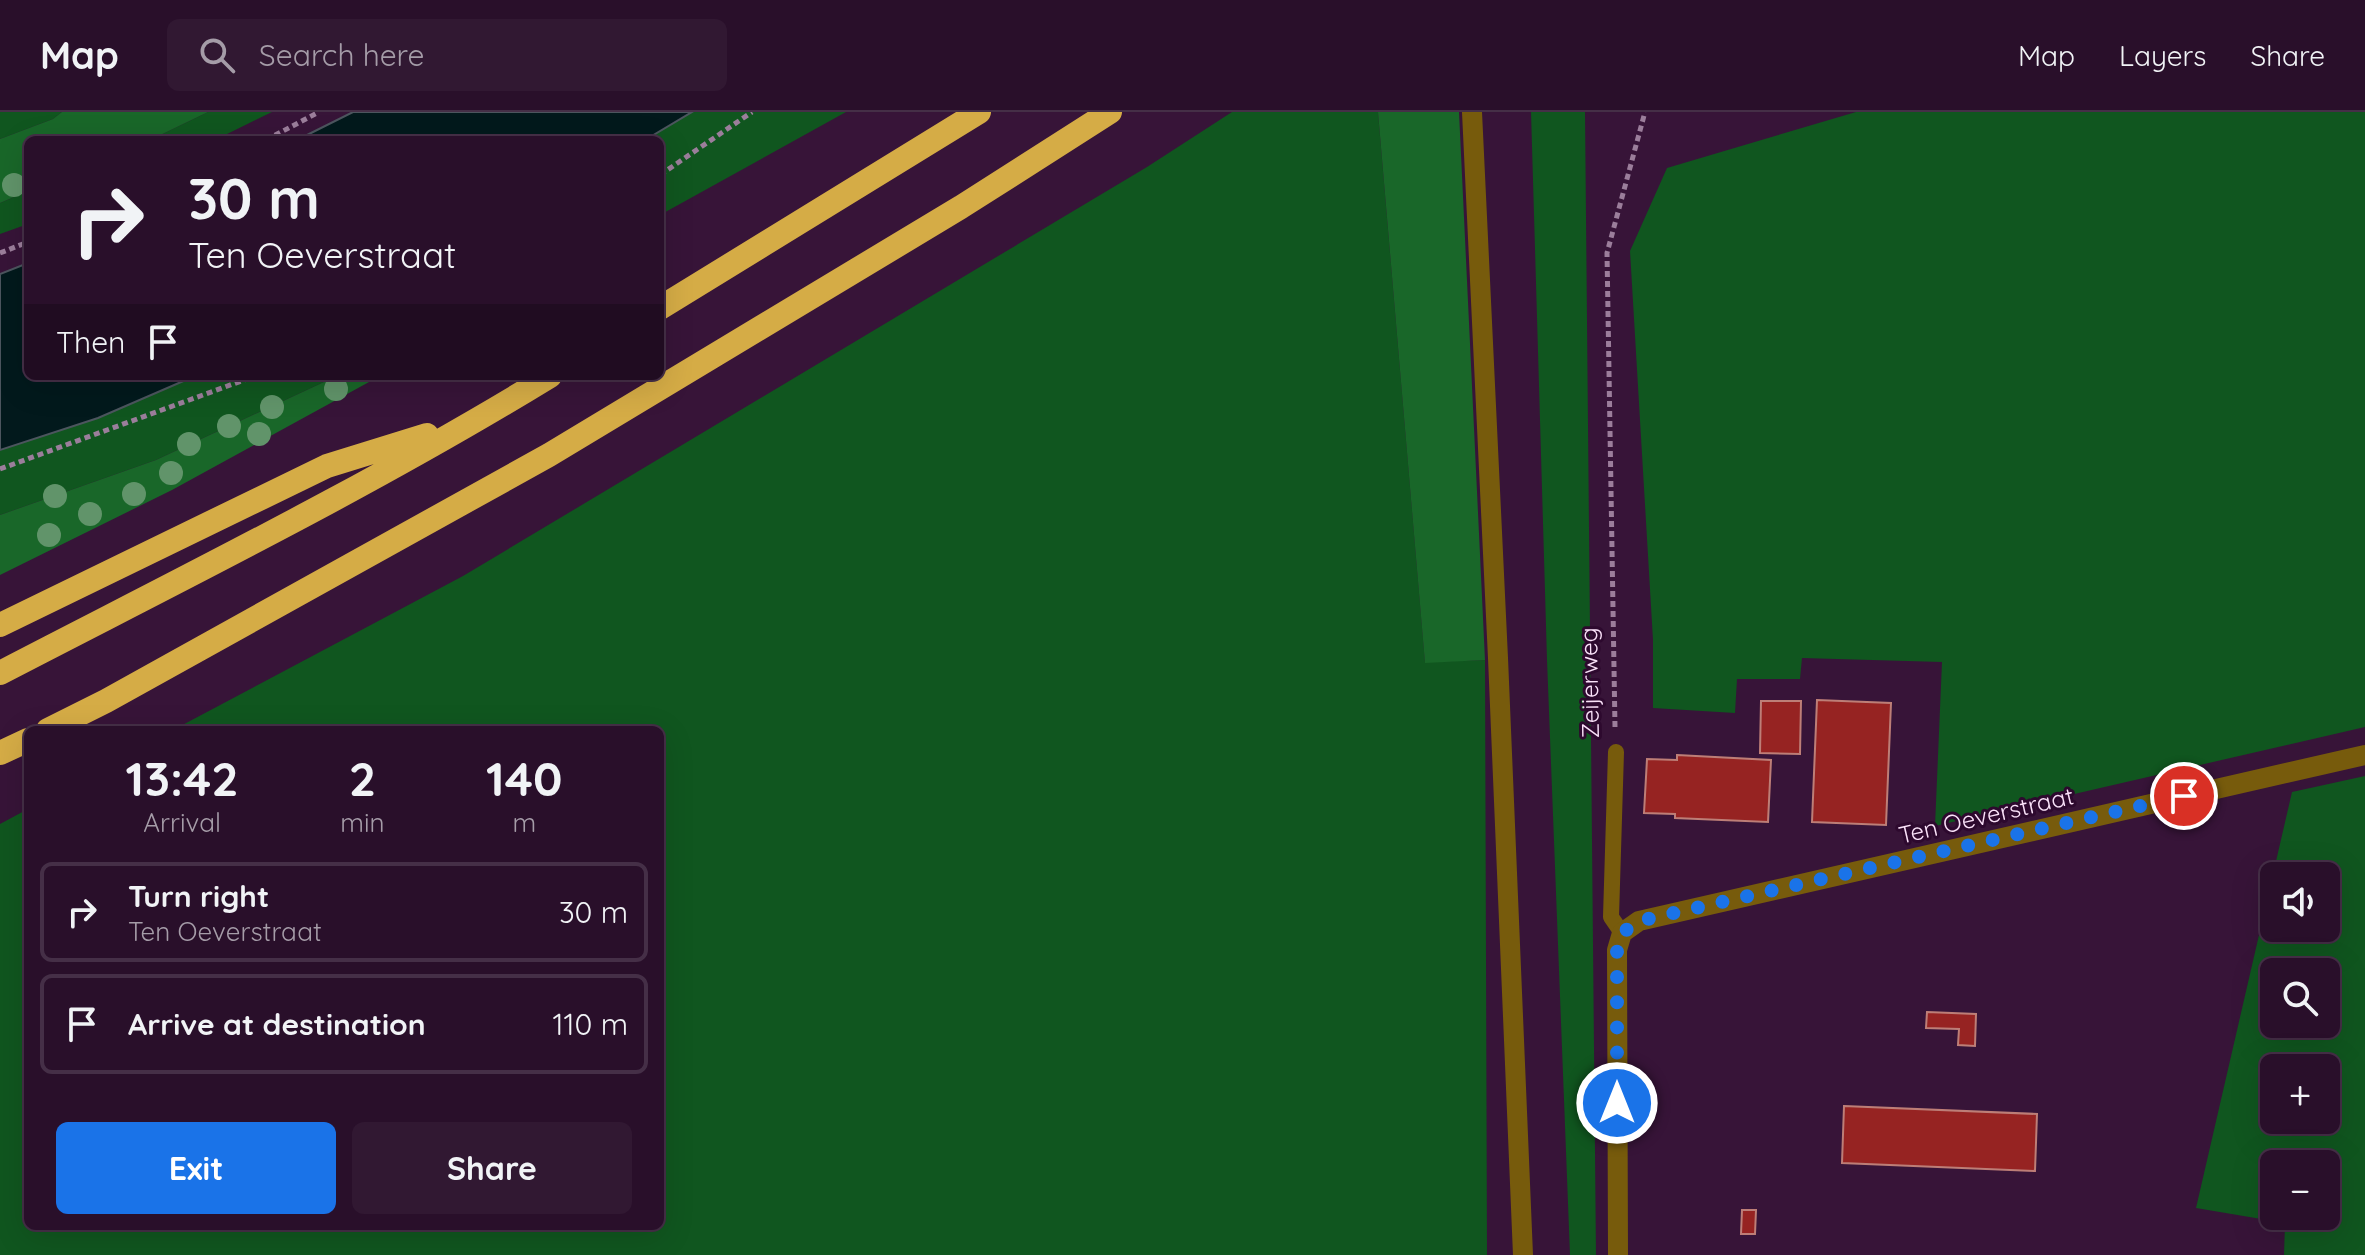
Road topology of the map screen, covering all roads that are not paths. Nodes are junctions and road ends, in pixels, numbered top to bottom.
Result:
1 (979, 112) edge
2 (1110, 112) edge
3 (1472, 112) edge
4 (664, 306) edge
5 (543, 380) edge
6 (479, 419) junction
7 (0, 625) edge
8 (0, 673) edge
9 (56, 726) edge
10 (24, 742) edge
11 (1616, 752) road end
12 (0, 753) edge
13 (2365, 755) edge
14 (1622, 933) junction
15 (1523, 1255) edge
16 (1618, 1255) edge

1 - 4 highway
2 - 9 highway
3 - 15 street
5 - 6 highway
6 - 7 highway
6 - 8 highway
10 - 12 highway
11 - 14 lane, Zeijerweg
13 - 14 street, Ten Oeverstraat
14 - 16 street, Zeijerweg

